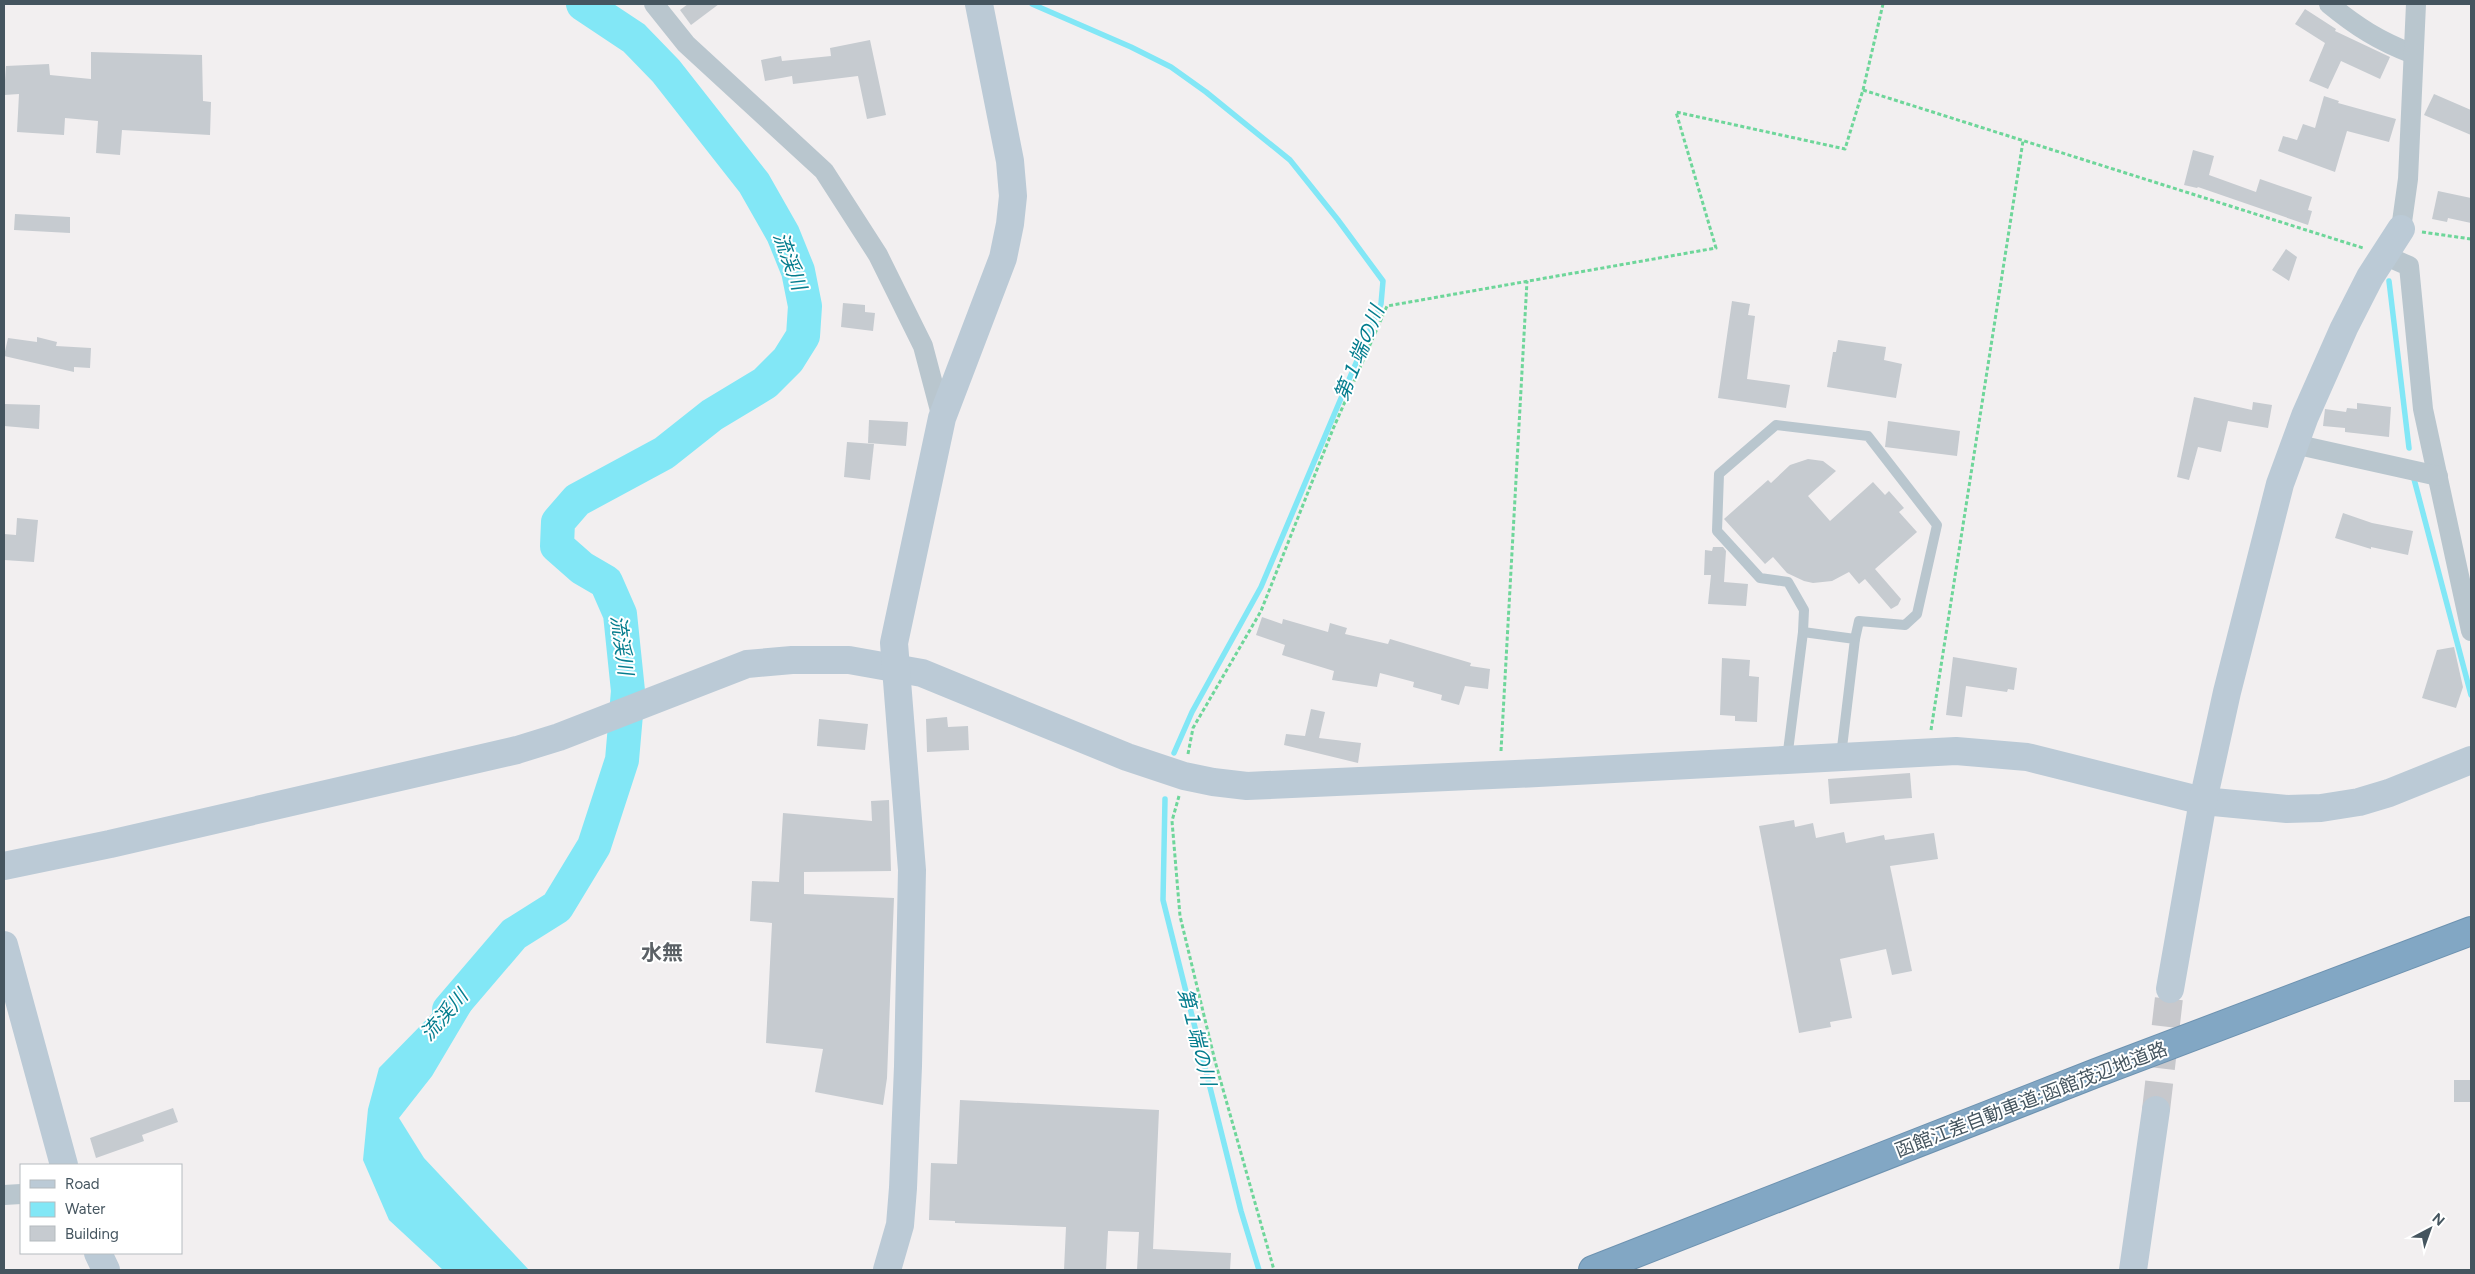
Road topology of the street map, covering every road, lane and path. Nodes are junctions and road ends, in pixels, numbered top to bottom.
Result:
1 (654, 4) edge
2 (979, 4) edge
3 (1883, 4) edge
4 (2329, 4) edge
5 (2416, 4) edge
6 (2413, 54) junction
7 (1863, 90) junction
8 (2024, 141) junction
9 (2401, 229) junction
10 (2471, 239) edge
11 (2384, 255) junction
12 (1527, 281) junction
13 (942, 418) junction
14 (2294, 444) junction
15 (2438, 476) junction
16 (2471, 631) edge
17 (1803, 632) junction
18 (1855, 639) junction
19 (896, 669) junction
20 (1923, 754) junction
21 (1841, 757) junction
22 (1787, 760) junction
23 (2471, 760) edge
24 (1499, 774) junction
25 (1184, 776) junction
26 (2203, 801) junction
27 (4, 866) edge
28 (2471, 931) edge
29 (4, 945) edge
30 (2170, 989) tunnel mouth
31 (2156, 1110) tunnel mouth
32 (64, 1164) edge
33 (20, 1194) edge
34 (4, 1195) edge
35 (98, 1254) edge
36 (106, 1270) edge
37 (887, 1270) edge
38 (1274, 1270) edge
39 (1593, 1270) edge
40 (2133, 1270) edge

1 - 13 street
2 - 13 street
3 - 7 path
4 - 6 street
5 - 6 street
6 - 9 street
7 - 8 path
7 - 12 path
8 - 11 path
8 - 20 path
9 - 10 path
9 - 11 street
11 - 14 street
11 - 15 street
12 - 24 path
12 - 25 path
13 - 19 street
14 - 15 street
14 - 26 street
15 - 16 street
17 - 18 lane
17 - 18 lane
17 - 22 lane
18 - 21 lane
19 - 25 street
19 - 27 street
19 - 37 street
20 - 21 street
20 - 26 street
21 - 22 street
22 - 24 street
23 - 26 street
24 - 25 street
25 - 38 path
26 - 30 street
28 - 39 highway, 函館江差自動車道;函館茂辺地道路
29 - 32 street
31 - 40 street
33 - 34 street
35 - 36 street

